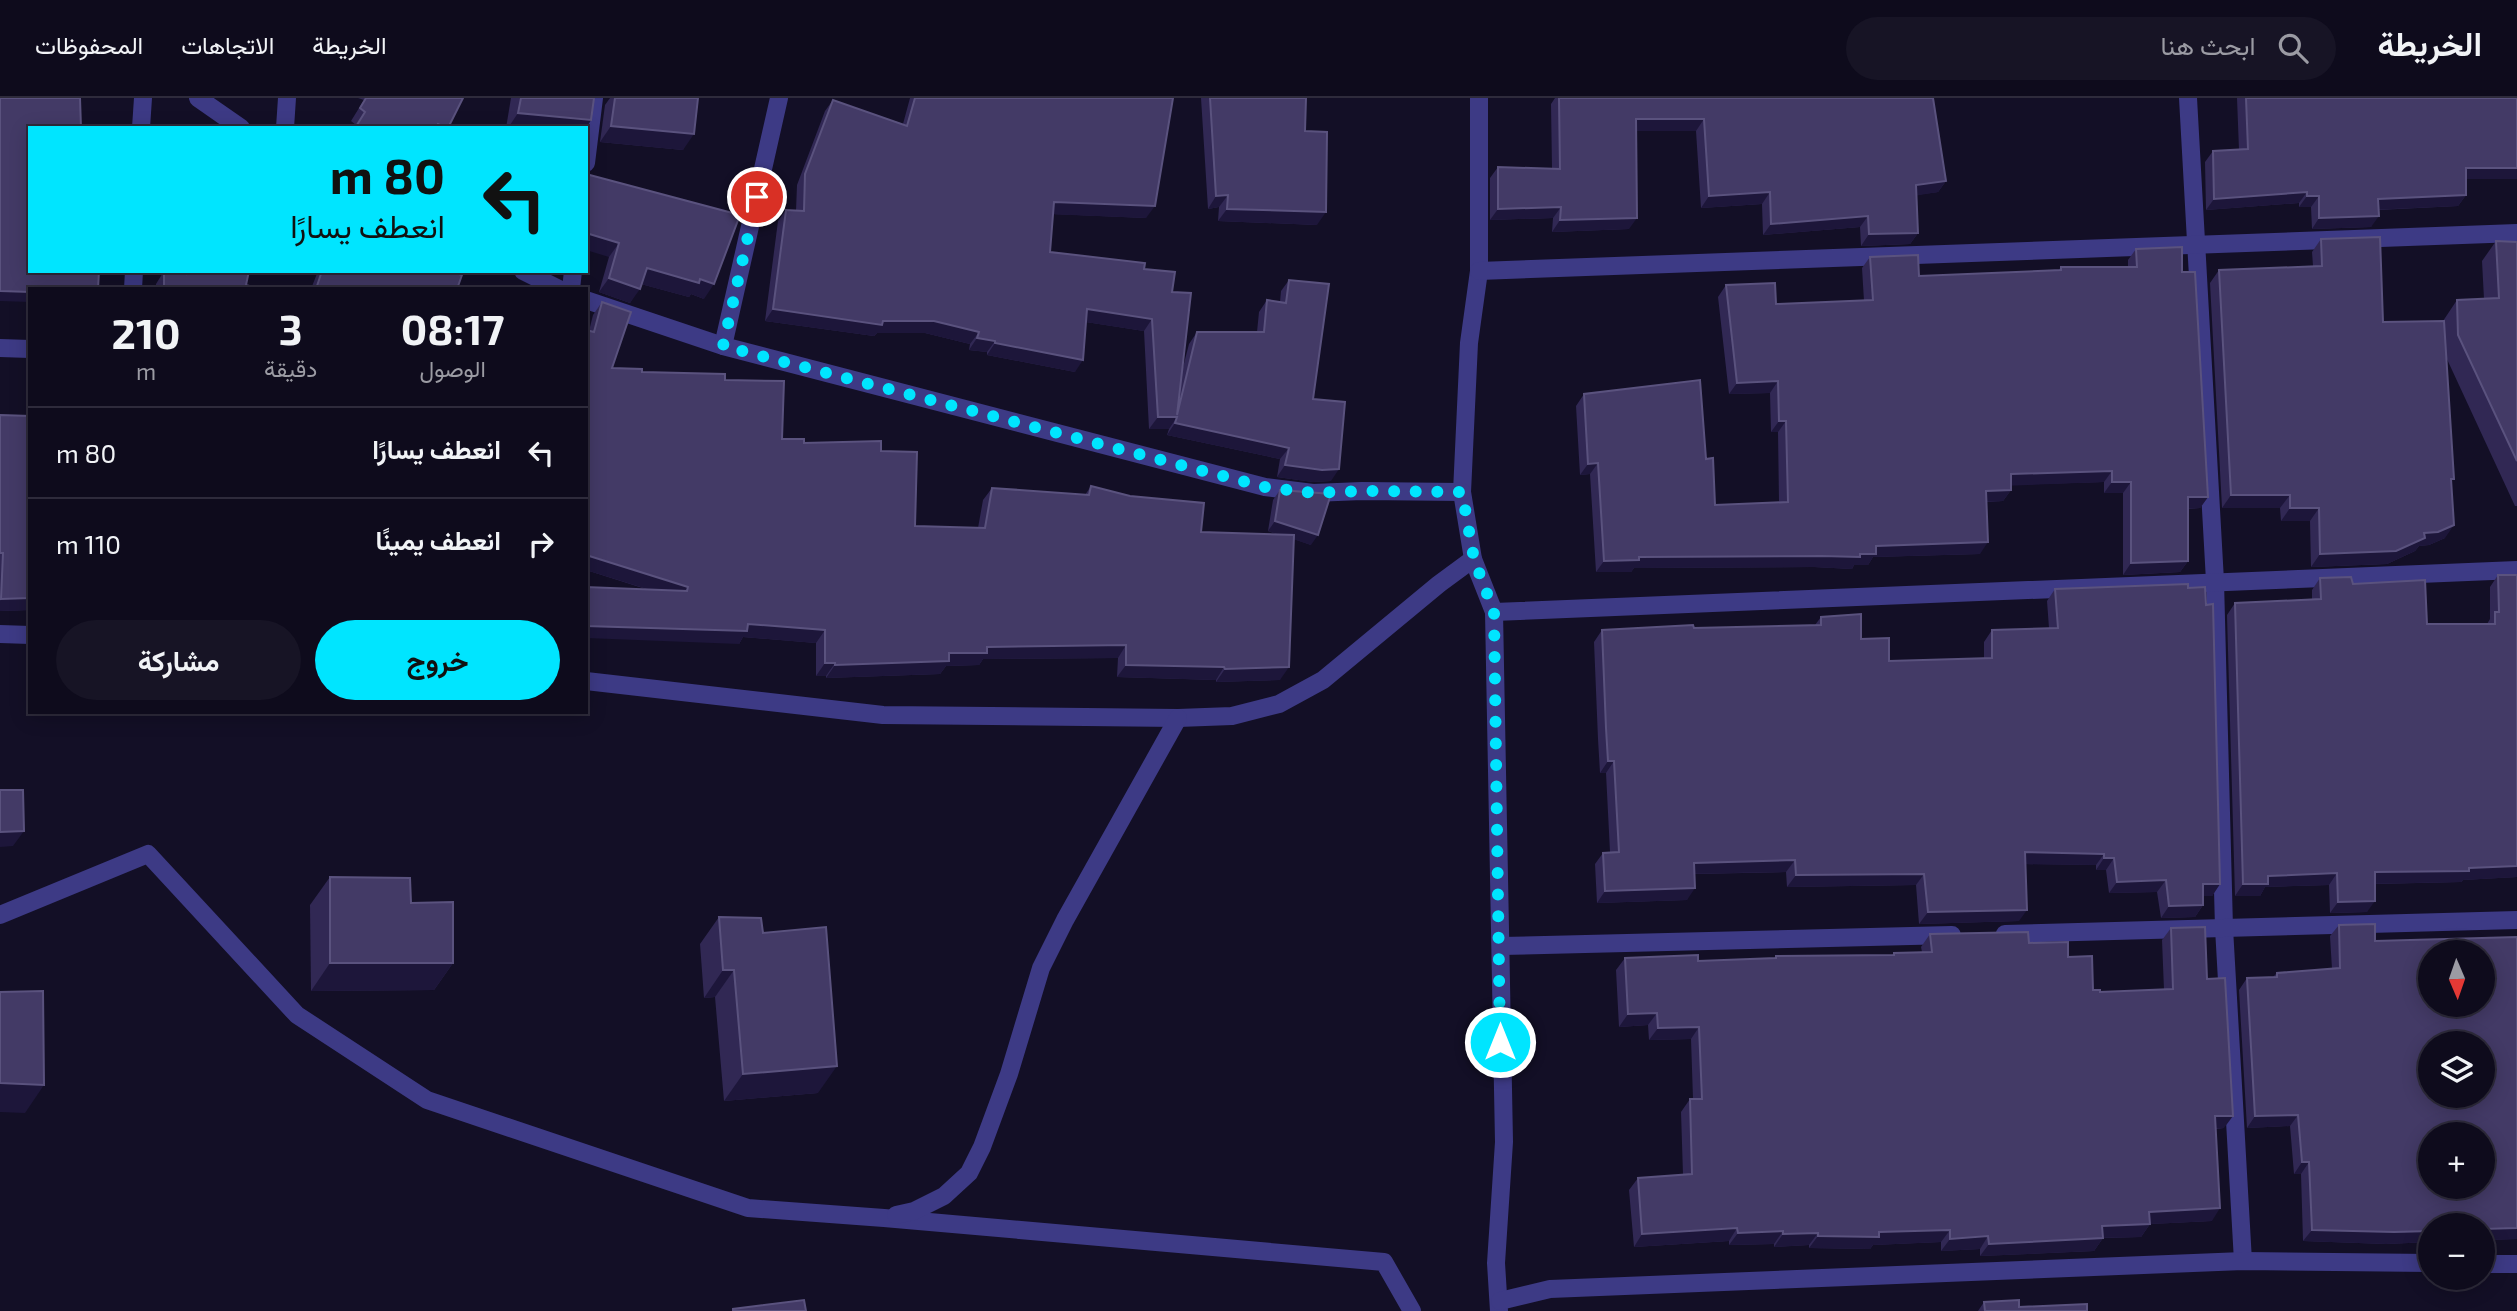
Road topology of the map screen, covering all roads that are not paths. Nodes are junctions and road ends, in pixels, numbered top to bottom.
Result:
1 (143, 98) edge
2 (198, 98) edge
3 (287, 98) edge
4 (594, 98) edge
5 (779, 98) edge
6 (1479, 98) edge
7 (2188, 98) edge
8 (141, 126) edge
9 (238, 126) edge
10 (285, 126) edge
11 (588, 147) edge
12 (2517, 233) edge
13 (2195, 244) junction
14 (1479, 271) junction
15 (527, 273) edge
16 (555, 287) edge
17 (588, 301) edge
18 (723, 346) junction
19 (0, 348) edge
20 (28, 349) edge
21 (1462, 492) junction
22 (1474, 559) junction
23 (2517, 570) edge
24 (2215, 581) junction
25 (1494, 612) junction
26 (0, 634) edge
27 (28, 635) edge
28 (588, 681) edge
29 (1178, 718) junction
30 (0, 915) edge
31 (2517, 920) edge
32 (2224, 928) junction
33 (1501, 946) junction
34 (884, 1218) junction
35 (2243, 1261) junction
36 (2418, 1263) edge
37 (2495, 1264) edge
38 (2517, 1264) edge
39 (1500, 1306) edge
40 (1412, 1311) edge

1 - 8 street
2 - 9 street
3 - 10 street
4 - 11 street
5 - 18 street
6 - 14 street
7 - 13 street
12 - 13 street
13 - 14 street
13 - 24 street
14 - 21 street
15 - 16 street
17 - 18 street
18 - 21 street
19 - 20 street
21 - 22 street
22 - 25 street
22 - 29 street
23 - 24 street
24 - 25 street
24 - 32 street
25 - 33 street
26 - 27 street
28 - 29 street
29 - 34 street
30 - 34 street
31 - 32 street
32 - 33 street
32 - 35 street
33 - 39 street
34 - 40 street
35 - 36 street
35 - 39 street
37 - 38 street

